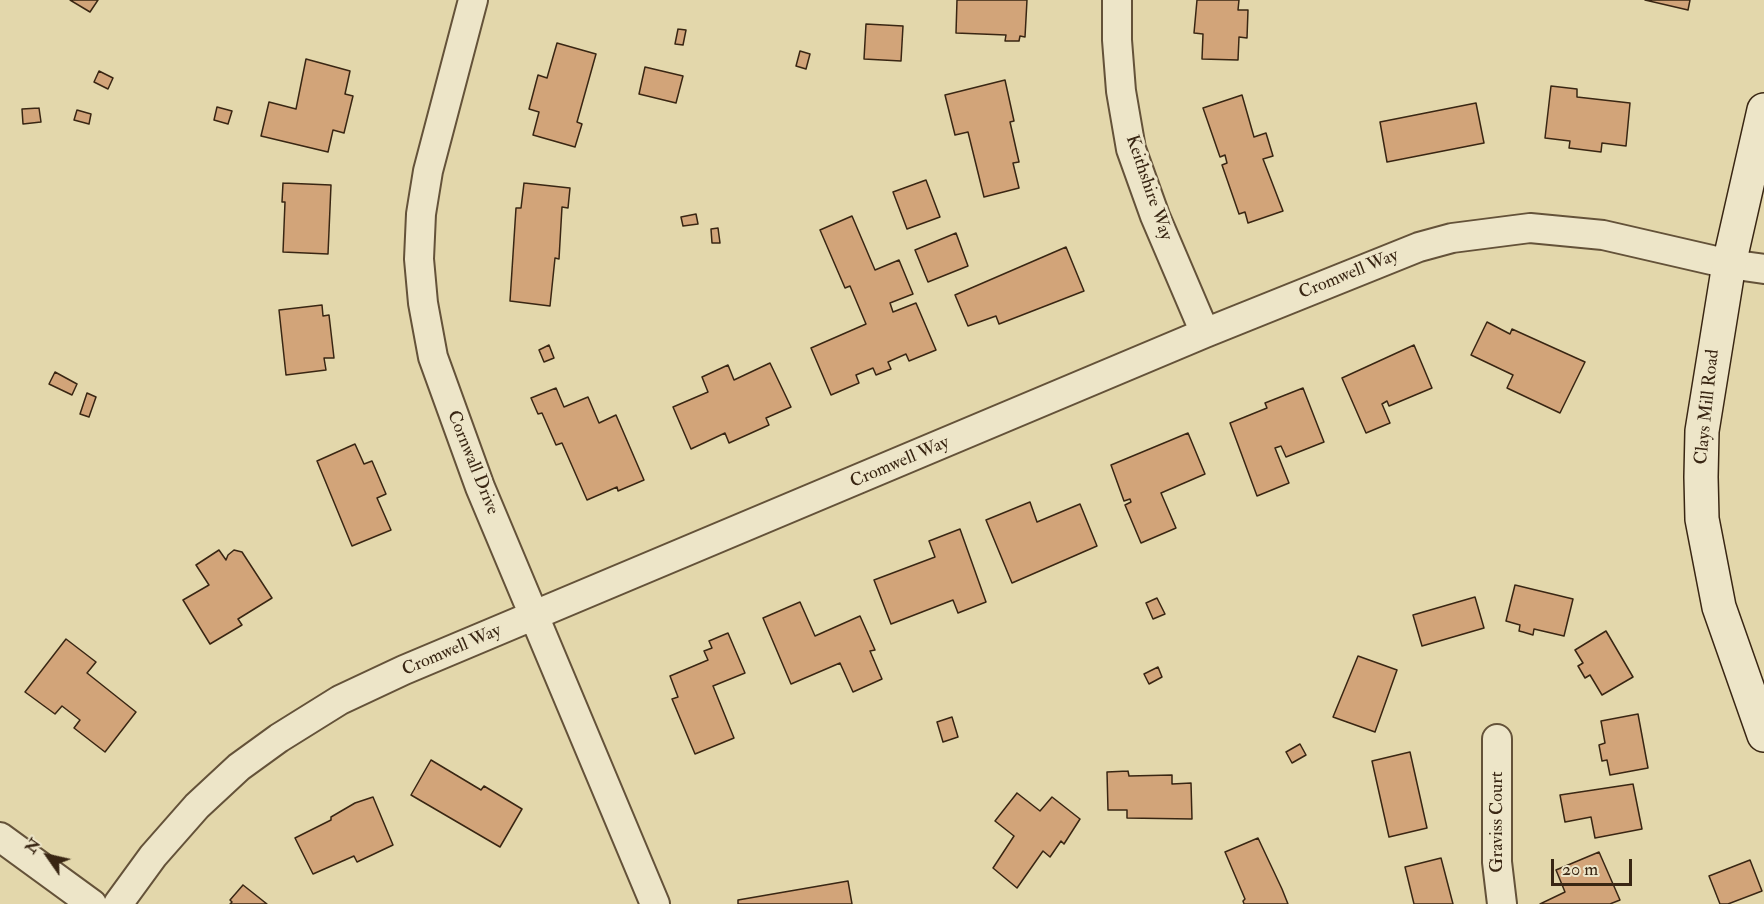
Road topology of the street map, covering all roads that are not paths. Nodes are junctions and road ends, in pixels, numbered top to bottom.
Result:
1 (472, 0) edge
2 (1117, 0) edge
3 (1764, 110) edge
4 (1729, 264) junction
5 (1764, 269) edge
6 (1205, 333) junction
7 (536, 616) junction
8 (1764, 735) edge
9 (1497, 739) dead end
10 (0, 837) edge
11 (92, 904) edge
12 (118, 904) edge
13 (655, 904) edge
14 (1502, 904) edge

1 - 7 street, Cornwall Drive
2 - 6 street, Keithshire Way
3 - 4 main road, Clays Mill Road
4 - 5 street, Cromwell Way
4 - 6 street, Cromwell Way
4 - 8 main road, Clays Mill Road
6 - 7 street, Cromwell Way
7 - 12 street, Cromwell Way
7 - 13 street, Cornwall Drive
9 - 14 street, Graviss Court
10 - 11 street

